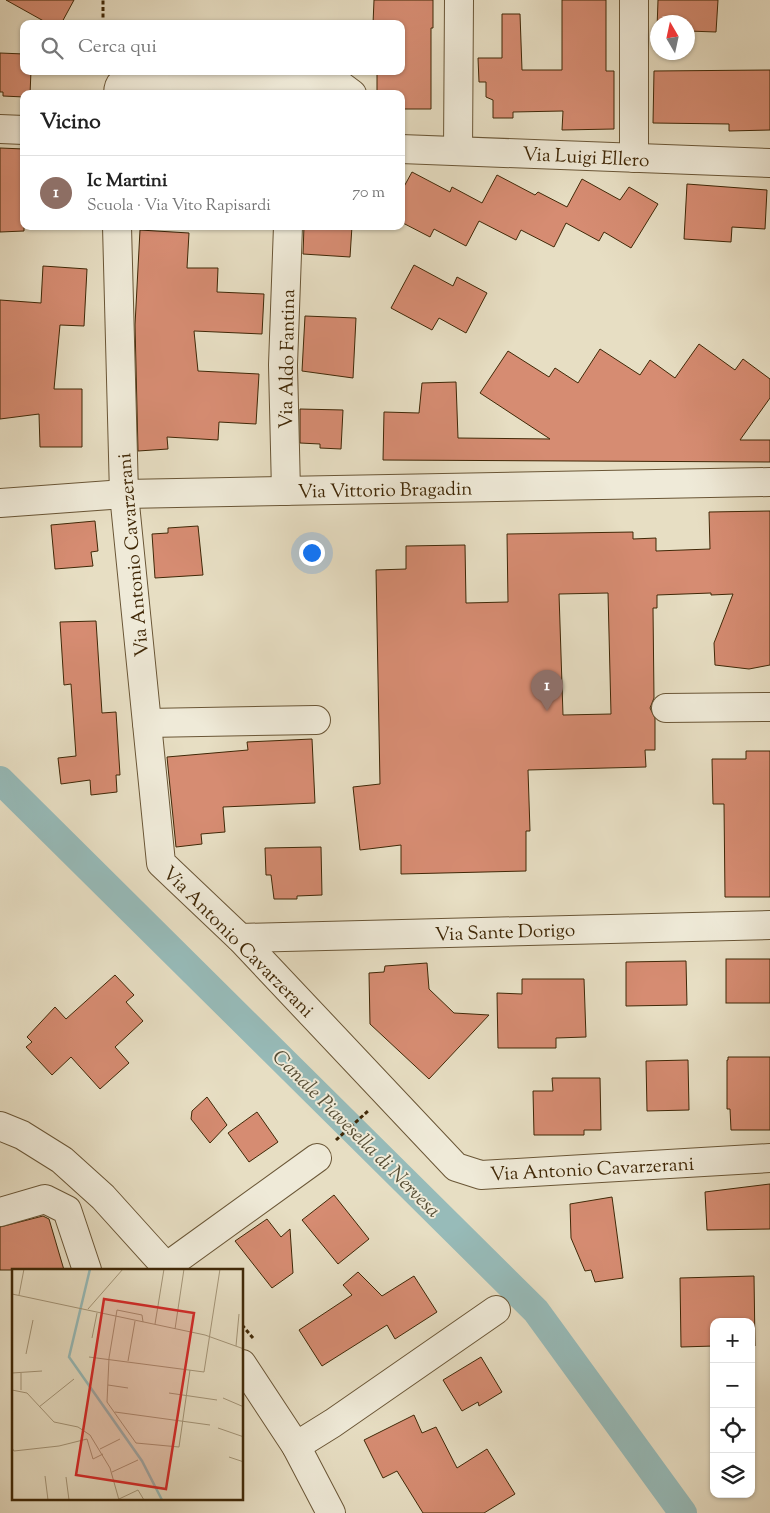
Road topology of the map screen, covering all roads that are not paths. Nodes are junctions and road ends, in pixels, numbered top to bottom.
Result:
1 (460, 0) edge
2 (634, 0) edge
3 (118, 90) edge
4 (347, 90) edge
5 (0, 128) edge
6 (20, 130) edge
7 (405, 149) edge
8 (458, 150) junction
9 (634, 158) junction
10 (770, 163) edge
11 (117, 230) edge
12 (288, 230) edge
13 (770, 482) edge
14 (286, 491) junction
15 (124, 494) junction
16 (0, 503) edge
17 (770, 707) edge
18 (666, 708) dead end
19 (316, 720) dead end
20 (147, 723) junction
21 (770, 925) edge
22 (240, 938) junction
23 (0, 1126) edge
24 (317, 1158) road end
25 (770, 1158) edge
26 (0, 1212) edge
27 (87, 1269) edge
28 (167, 1269) edge
29 (496, 1310) dead end
30 (244, 1367) edge
31 (296, 1446) junction
32 (331, 1513) edge

1 - 8 street
2 - 9 street
3 - 4 street
5 - 6 street
7 - 8 street, Via Luigi Ellero
8 - 9 street, Via Luigi Ellero
9 - 10 street, Via Luigi Ellero
11 - 15 street, Via Antonio Cavarzerani
12 - 14 street, Via Aldo Fantina
13 - 14 street, Via Vittorio Bragadin
14 - 15 street, Via Vittorio Bragadin
15 - 16 street, Via Vittorio Bragadin
15 - 20 street, Via Antonio Cavarzerani
17 - 18 street
19 - 20 street
20 - 22 street, Via Antonio Cavarzerani
21 - 22 street, Via Sante Dorigo
22 - 25 street, Via Antonio Cavarzerani
23 - 28 street
24 - 28 street
26 - 27 street
29 - 31 street
30 - 31 street
31 - 32 street

